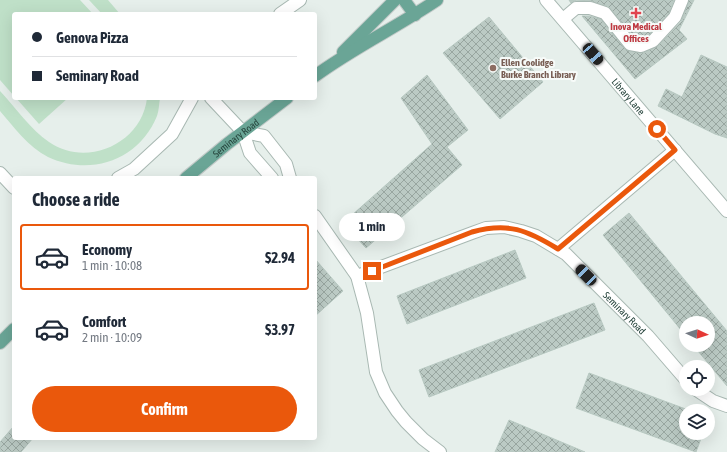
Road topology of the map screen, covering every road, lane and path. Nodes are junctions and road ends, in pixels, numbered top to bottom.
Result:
1 (300, 0) edge
2 (395, 0) edge
3 (404, 0) edge
4 (437, 0) edge
5 (546, 0) edge
6 (594, 0) edge
7 (682, 0) edge
8 (283, 12) edge
9 (606, 13) junction
10 (415, 15) junction
11 (562, 19) junction
12 (330, 65) junction
13 (317, 75) edge
14 (191, 100) edge
15 (212, 100) edge
16 (284, 100) edge
17 (243, 132) junction
18 (675, 150) junction
19 (0, 173) edge
20 (122, 176) edge
21 (188, 176) edge
22 (270, 176) edge
23 (289, 176) edge
24 (12, 186) edge
25 (727, 211) edge
26 (317, 219) edge
27 (558, 249) junction
28 (357, 276) junction
29 (12, 331) edge
30 (0, 343) edge
31 (679, 372) edge
32 (706, 396) edge
33 (723, 404) edge
34 (440, 452) edge

1 - 8 street
2 - 12 main road
3 - 10 main road
4 - 10 main road
5 - 11 street, Library Lane
6 - 9 street
7 - 9 street
9 - 11 street
10 - 12 main road
11 - 18 street, Library Lane
12 - 13 main road
14 - 20 street
15 - 17 street
16 - 17 main road, Seminary Road
17 - 21 main road, Seminary Road
17 - 22 street
17 - 23 street
18 - 25 street, Library Lane
18 - 27 street
19 - 24 street
26 - 28 street
27 - 28 street, Seminary Road
27 - 31 street, Seminary Road
28 - 34 street
29 - 30 main road
32 - 33 street

